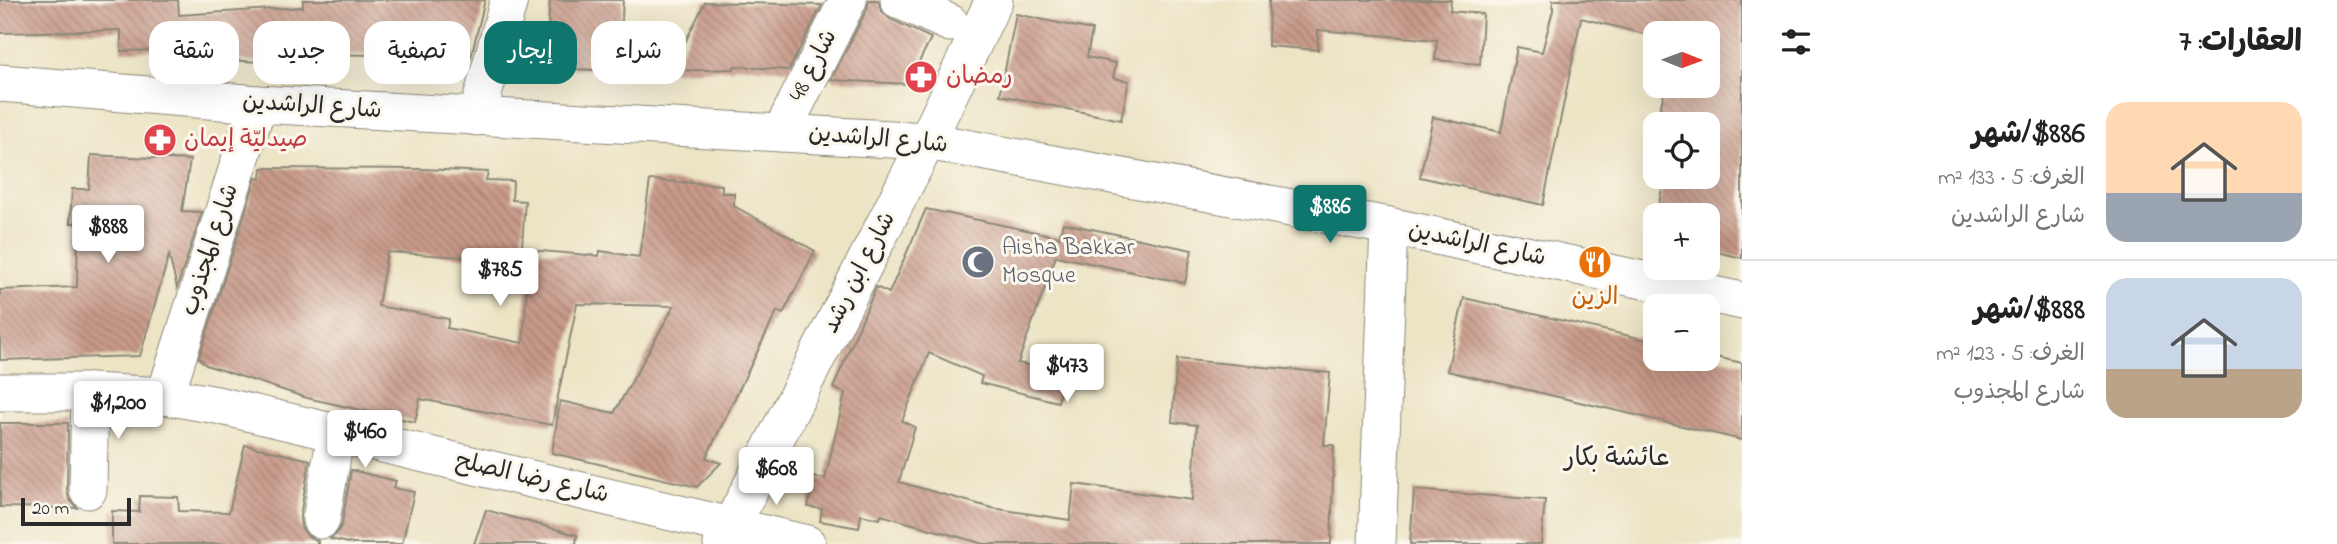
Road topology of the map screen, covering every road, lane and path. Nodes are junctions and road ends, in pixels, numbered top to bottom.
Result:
1 (509, 0) edge
2 (848, 0) edge
3 (899, 0) edge
4 (994, 0) edge
5 (950, 23) dead end
6 (0, 83) edge
7 (258, 104) junction
8 (477, 117) junction
9 (781, 133) junction
10 (928, 141) junction
11 (1389, 226) junction
12 (1742, 301) edge
13 (0, 392) edge
14 (90, 392) junction
15 (164, 396) junction
16 (336, 434) junction
17 (88, 490) dead end
18 (321, 520) dead end
19 (727, 535) edge
20 (807, 544) edge
21 (1377, 544) edge

1 - 8 street
2 - 9 street, شارع 48
3 - 5 street
4 - 10 street, شارع ابن رشد
6 - 7 street, شارع الراشدين
7 - 8 street, شارع الراشدين
7 - 15 street, شارع المجذوب
8 - 9 street, شارع الراشدين
9 - 10 street, شارع الراشدين
10 - 11 street, شارع الراشدين
10 - 19 street, شارع ابن رشد
11 - 12 street, شارع الراشدين
11 - 21 street
13 - 14 street, شارع رضا الصلح
14 - 15 street, شارع رضا الصلح
14 - 17 street
15 - 16 street, شارع رضا الصلح
16 - 18 street
16 - 19 street, شارع رضا الصلح
19 - 20 street, شارع رضا الصلح

